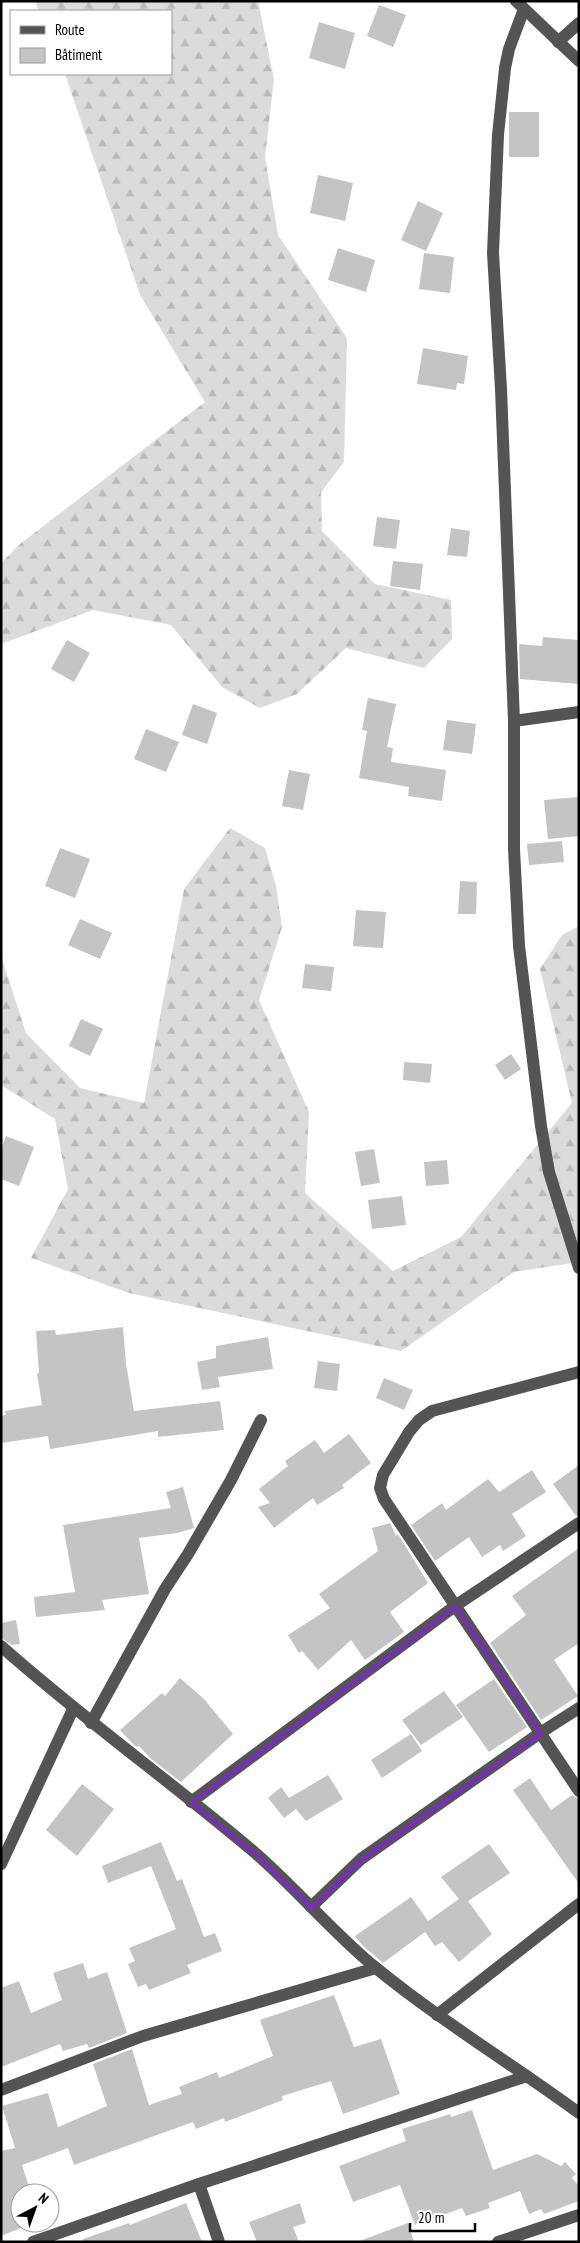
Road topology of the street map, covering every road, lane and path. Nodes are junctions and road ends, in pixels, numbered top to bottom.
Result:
1 (520, 5) edge
2 (579, 23) edge
3 (558, 42) junction
4 (579, 61) edge
5 (579, 712) edge
6 (514, 721) junction
7 (579, 1268) edge
8 (579, 1372) edge
9 (261, 1420) dead end
10 (579, 1523) edge
11 (455, 1606) junction
12 (1, 1646) edge
13 (579, 1708) edge
14 (73, 1709) junction
15 (91, 1723) junction
16 (540, 1732) junction
17 (579, 1791) edge
18 (191, 1802) junction
19 (1, 1864) edge
20 (579, 1904) edge
21 (311, 1907) junction
22 (376, 1968) junction
23 (437, 2015) junction
24 (527, 2076) junction
25 (1, 2090) edge
26 (576, 2108) edge
27 (199, 2184) junction
28 (579, 2215) edge
29 (33, 2242) edge
30 (219, 2242) edge
31 (498, 2242) edge

1 - 3 street
1 - 6 street
2 - 3 street
3 - 4 street
5 - 6 street
6 - 7 street
8 - 11 street
9 - 15 street
10 - 11 street
11 - 16 street
11 - 18 street
12 - 14 street
13 - 16 street
14 - 15 street
14 - 19 street
15 - 18 street
16 - 17 street
16 - 21 street
18 - 21 street
20 - 23 street
21 - 22 street
22 - 23 street
22 - 25 street
23 - 24 street
24 - 26 street
24 - 27 street
27 - 29 street
27 - 30 street
28 - 31 street

